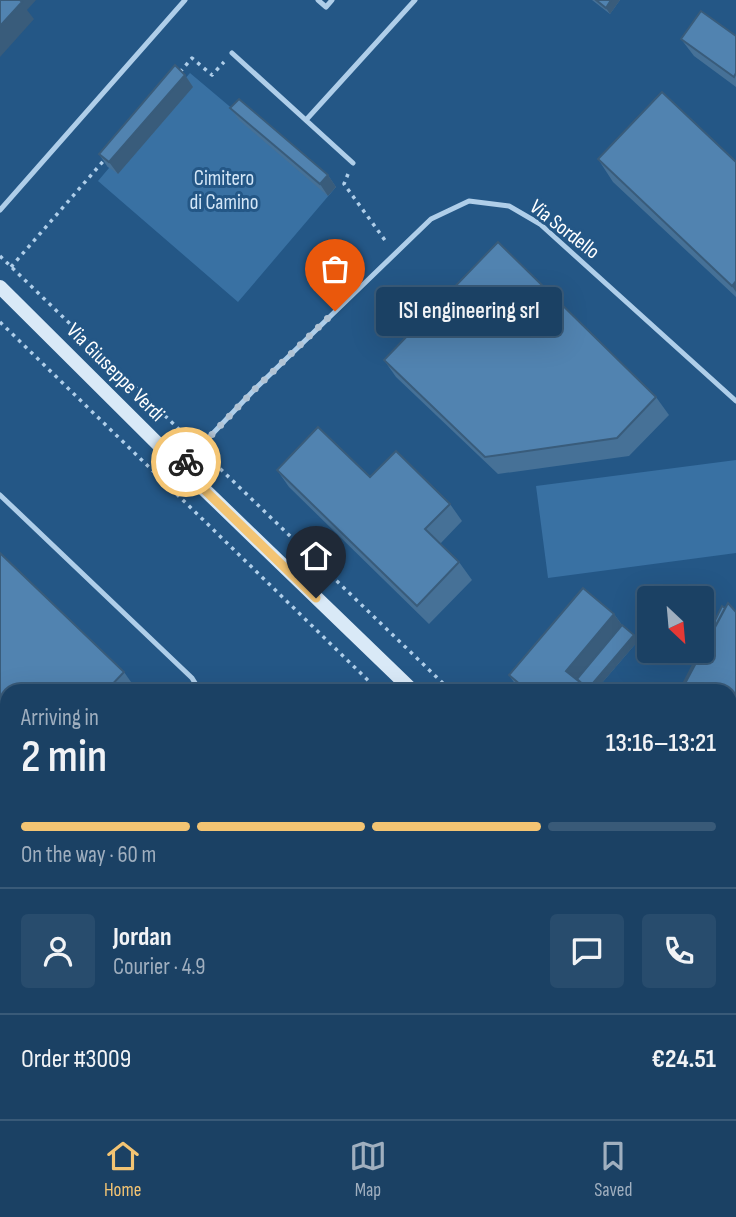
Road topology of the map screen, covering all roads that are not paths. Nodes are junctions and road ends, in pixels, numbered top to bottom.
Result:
1 (185, 0) edge
2 (318, 0) edge
3 (332, 0) edge
4 (415, 0) edge
5 (232, 52) road end
6 (306, 120) junction
7 (353, 163) road end
8 (0, 209) edge
9 (0, 287) edge
10 (736, 401) edge
11 (181, 467) junction
12 (0, 495) edge
13 (196, 684) edge
14 (406, 684) edge

1 - 8 lane
2 - 3 lane
4 - 6 lane
5 - 6 lane
6 - 7 lane
9 - 11 main road, Via Giuseppe Verdi
10 - 11 lane, Via Sordello
11 - 14 main road, Via Giuseppe Verdi
12 - 13 lane

